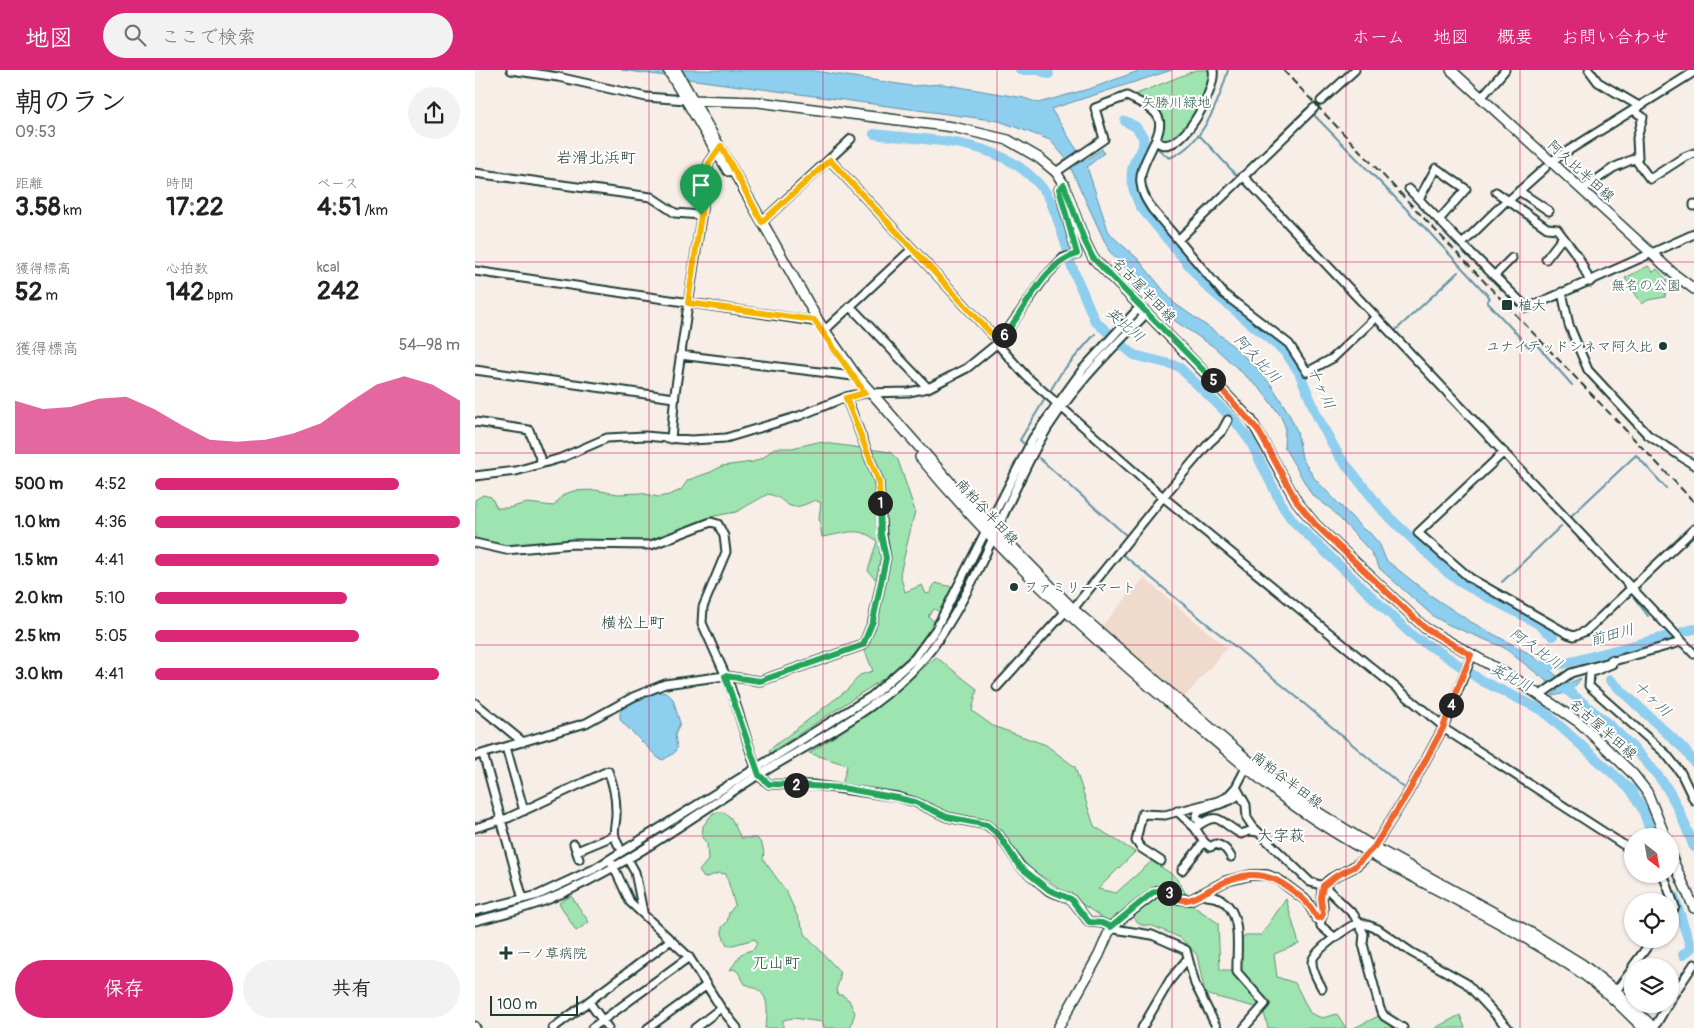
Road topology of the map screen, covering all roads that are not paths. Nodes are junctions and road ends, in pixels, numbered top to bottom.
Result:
1 (511, 70) edge
2 (668, 70) edge
3 (676, 70) edge
4 (1213, 70) edge
5 (1355, 70) edge
6 (1451, 70) edge
7 (1505, 70) edge
8 (1589, 70) edge
9 (1694, 72) edge
10 (680, 85) junction
11 (1481, 98) junction
12 (690, 100) junction
13 (1321, 101) dead end
14 (1314, 108) dead end
15 (1636, 108) junction
16 (851, 139) dead end
17 (1156, 141) junction
18 (719, 149) junction
19 (1694, 153) edge
20 (1635, 158) junction
21 (830, 160) junction
22 (1547, 165) junction
23 (1060, 170) junction
24 (475, 173) edge
25 (1243, 176) junction
26 (1064, 185) junction
27 (1409, 189) dead end
28 (1582, 190) junction
29 (1519, 191) junction
30 (1496, 192) dead end
31 (1419, 199) junction
32 (1507, 201) junction
33 (1549, 211) dead end
34 (701, 215) junction
35 (1439, 220) junction
36 (762, 222) junction
37 (1694, 234) edge
38 (1563, 238) junction
39 (1178, 240) junction
40 (1461, 244) junction
41 (912, 249) junction
42 (1649, 252) junction
43 (1512, 258) dead end
44 (1547, 259) dead end
45 (475, 272) edge
46 (1494, 276) junction
47 (1590, 282) junction
48 (1694, 289) edge
49 (1562, 292) junction
50 (688, 303) junction
51 (850, 306) junction
52 (1144, 310) junction
53 (1376, 317) junction
54 (817, 321) junction
55 (825, 330) junction
56 (999, 342) junction
57 (681, 355) junction
58 (475, 370) edge
59 (853, 376) junction
60 (928, 388) junction
61 (868, 393) junction
62 (674, 398) junction
63 (846, 398) junction
64 (1058, 402) junction
65 (1228, 420) dead end
66 (475, 422) edge
67 (671, 439) junction
68 (1504, 452) junction
69 (542, 463) junction
70 (1694, 465) edge
71 (475, 476) edge
72 (1163, 496) junction
73 (990, 528) junction
74 (1694, 529) edge
75 (992, 539) junction
76 (475, 543) edge
77 (1633, 588) junction
78 (1069, 610) junction
79 (1680, 642) junction
80 (1694, 654) edge
81 (1471, 655) junction
82 (1611, 660) junction
83 (725, 676) junction
84 (997, 687) dead end
85 (1540, 695) junction
86 (475, 704) edge
87 (1443, 727) junction
88 (523, 742) junction
89 (506, 747) junction
90 (483, 754) junction
91 (475, 756) edge
92 (1248, 764) junction
93 (757, 772) junction
94 (1238, 790) junction
95 (1694, 800) edge
96 (524, 811) junction
97 (1177, 811) junction
98 (502, 821) junction
99 (1202, 822) junction
100 (475, 828) edge
101 (1195, 828) junction
102 (1662, 828) edge
103 (1258, 832) junction
104 (613, 836) junction
105 (1204, 842) junction
106 (1624, 845) edge
107 (619, 846) dead end
108 (1371, 850) junction
109 (577, 851) dead end
110 (1231, 857) dead end
111 (1161, 861) dead end
112 (612, 862) junction
113 (630, 863) dead end
114 (1182, 870) dead end
115 (1679, 874) edge
116 (1323, 886) junction
117 (1201, 894) junction
118 (523, 899) junction
119 (1694, 908) edge
120 (475, 911) edge
121 (643, 912) junction
122 (1320, 918) junction
123 (475, 921) edge
124 (1359, 922) junction
125 (1111, 927) junction
126 (1335, 938) junction
127 (671, 940) junction
128 (689, 957) junction
129 (1188, 958) junction
130 (1694, 964) edge
131 (1624, 980) edge
132 (707, 985) junction
133 (1679, 986) edge
134 (1322, 988) dead end
135 (1616, 991) junction
136 (589, 1002) junction
137 (721, 1008) junction
138 (1663, 1013) edge
139 (602, 1020) junction
140 (553, 1028) edge
141 (592, 1028) edge
142 (608, 1028) edge
143 (648, 1028) edge
144 (695, 1028) edge
145 (737, 1028) edge
146 (1058, 1028) edge
147 (1142, 1028) edge
148 (1217, 1028) edge
149 (1244, 1028) edge
150 (1403, 1028) edge
151 (1508, 1028) edge
152 (1643, 1028) edge
153 (1654, 1028) edge

1 - 12 street
2 - 10 main road
3 - 10 main road
4 - 17 street
5 - 13 street
6 - 11 main road, 阿久比半田線
7 - 11 street
8 - 15 street
9 - 15 street
10 - 12 main road
11 - 22 main road, 阿久比半田線
12 - 18 main road, 南粕谷半田線
12 - 23 main road, 名古屋半田線
14 - 25 street
15 - 20 street
15 - 22 street
16 - 21 street
17 - 23 street
17 - 39 street
18 - 34 street
18 - 36 main road, 南粕谷半田線
18 - 54 main road, 南粕谷半田線
19 - 20 street
20 - 28 street
21 - 36 street
21 - 41 street
22 - 28 main road, 阿久比半田線
22 - 29 street
23 - 26 main road, 名古屋半田線
24 - 34 street
25 - 39 street
25 - 53 street
26 - 52 main road, 名古屋半田線
26 - 56 street
27 - 31 street
28 - 42 main road, 阿久比半田線
29 - 32 street
29 - 33 street
30 - 32 street
31 - 35 street
31 - 35 street
32 - 38 street
32 - 40 street
34 - 50 street
35 - 40 street
36 - 54 main road, 南粕谷半田線
37 - 42 street
38 - 44 street
38 - 47 street
39 - 53 street
40 - 46 street
41 - 51 street
41 - 56 street
42 - 47 street
42 - 48 main road, 阿久比半田線
43 - 46 street
45 - 50 street
46 - 49 street
47 - 49 street
49 - 70 street
50 - 54 street
50 - 57 street
51 - 55 street
51 - 60 street
52 - 64 street
52 - 81 main road, 名古屋半田線
53 - 68 street
54 - 55 main road, 南粕谷半田線
54 - 59 main road, 南粕谷半田線
55 - 61 main road, 南粕谷半田線
56 - 60 street
56 - 64 street
57 - 59 street
57 - 62 street
58 - 62 street
59 - 61 main road, 南粕谷半田線
60 - 61 street
61 - 63 street
61 - 73 main road, 南粕谷半田線
62 - 67 street
63 - 67 street
63 - 83 street
64 - 72 street
64 - 73 street
65 - 72 street
66 - 69 street
67 - 69 street
68 - 77 street
68 - 77 street
69 - 71 street
72 - 78 street
72 - 87 street
73 - 75 main road, 南粕谷半田線
73 - 78 main road, 南粕谷半田線
73 - 93 street
74 - 77 street
75 - 78 main road, 南粕谷半田線
75 - 93 street
76 - 83 street
77 - 79 street
78 - 84 street
78 - 92 main road, 南粕谷半田線
79 - 80 street
79 - 82 street
81 - 85 main road, 名古屋半田線
81 - 87 street
82 - 85 street
82 - 95 street
83 - 88 street
83 - 93 street
85 - 102 main road, 名古屋半田線
86 - 88 street
87 - 106 street
87 - 108 street
88 - 89 street
89 - 90 street
89 - 96 street
90 - 91 street
90 - 98 street
92 - 94 street
92 - 108 main road, 南粕谷半田線
93 - 112 street
93 - 125 street
94 - 97 street
94 - 99 street
94 - 103 street
96 - 98 street
96 - 104 street
97 - 101 street
97 - 111 street
98 - 100 street
98 - 118 street
99 - 101 street
99 - 103 street
101 - 105 street
103 - 116 street
104 - 107 street
104 - 109 street
105 - 110 street
105 - 114 street
108 - 116 main road
108 - 135 main road, 南粕谷半田線
108 - 152 main road, 南粕谷半田線
112 - 118 street
112 - 121 street
112 - 123 street
113 - 121 street
115 - 119 main road
116 - 122 main road
116 - 124 street
117 - 122 main road
117 - 125 main road
117 - 149 street
118 - 120 street
121 - 127 street
122 - 126 street
124 - 126 street
124 - 150 street
124 - 151 street
125 - 129 street
125 - 146 main road
126 - 134 street
127 - 128 street
127 - 136 street
128 - 132 street
128 - 139 street
129 - 147 street
129 - 148 street
130 - 133 street
131 - 135 street
132 - 137 street
132 - 143 street
135 - 153 main road, 南粕谷半田線
136 - 139 street
136 - 140 street
137 - 144 street
137 - 145 street
138 - 153 street
139 - 141 street
139 - 142 street

